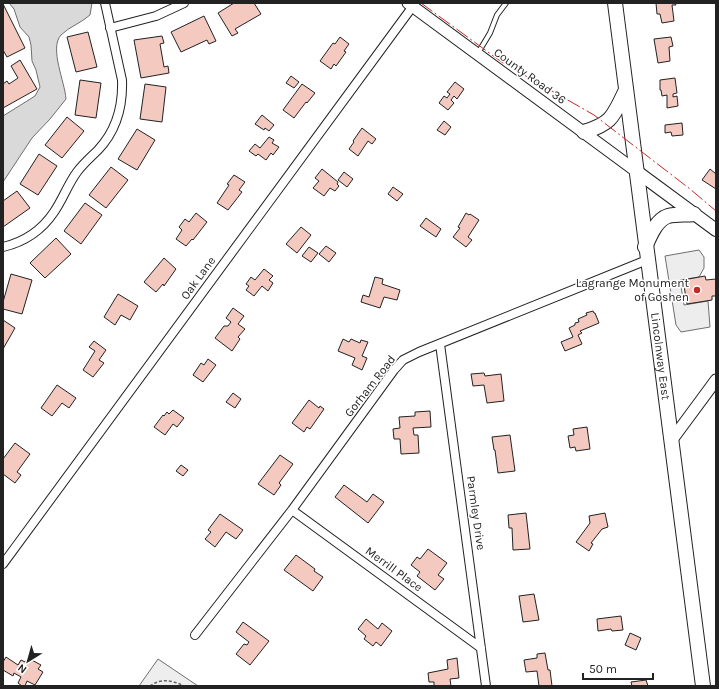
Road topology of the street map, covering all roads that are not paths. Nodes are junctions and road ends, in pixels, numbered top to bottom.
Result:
1 (105, 3) edge
2 (184, 3) edge
3 (506, 3) edge
4 (615, 3) edge
5 (410, 5) edge
6 (110, 28) junction
7 (477, 54) junction
8 (626, 89) junction
9 (584, 132) junction
10 (636, 171) junction
11 (694, 214) junction
12 (716, 230) edge
13 (3, 247) edge
14 (646, 253) junction
15 (440, 344) junction
16 (716, 380) edge
17 (671, 441) junction
18 (292, 510) junction
19 (3, 564) edge
20 (195, 635) dead end
21 (481, 648) junction
22 (486, 686) edge
23 (703, 686) edge

1 - 6 street
2 - 6 street
3 - 7 lane
4 - 8 highway, Lincolnway East
5 - 7 street, County Road 36
5 - 19 street, Oak Lane
6 - 13 street
7 - 9 street, County Road 36
8 - 9 highway
8 - 10 highway, Lincolnway East
9 - 10 street, County Road 36
10 - 11 main road
10 - 14 highway, Lincolnway East
11 - 12 main road
11 - 14 highway
14 - 15 street, Gorham Road
14 - 17 highway, Lincolnway East
15 - 18 street, Gorham Road
15 - 21 street, Parmley Drive
16 - 17 street
17 - 23 highway, Lincolnway East
18 - 20 street, Gorham Road
18 - 21 street, Merrill Place
21 - 22 street, Parmley Drive

